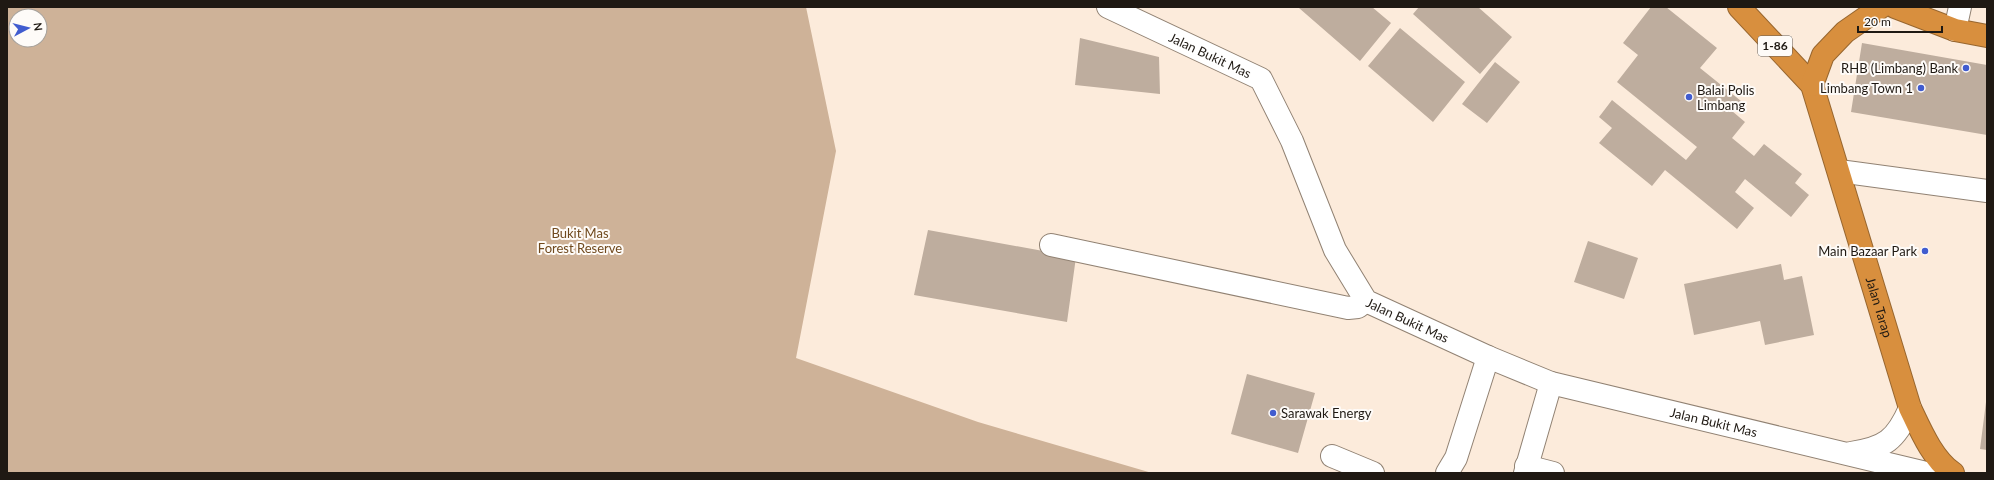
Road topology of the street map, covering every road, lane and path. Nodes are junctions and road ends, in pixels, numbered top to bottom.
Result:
1 (1108, 7) edge
2 (1739, 7) edge
3 (1881, 7) edge
4 (1895, 7) edge
5 (1960, 7) edge
6 (1955, 30) junction
7 (1987, 36) edge
8 (1812, 85) junction
9 (1838, 171) junction
10 (1984, 190) edge
11 (1051, 245) dead end
12 (1366, 301) junction
13 (1488, 357) junction
14 (1551, 382) junction
15 (1910, 408) junction
16 (1848, 453) junction
17 (1332, 456) dead end
18 (1526, 470) edge
19 (1373, 473) edge
20 (1447, 473) edge
21 (1554, 473) edge
22 (1926, 473) edge
23 (1954, 473) edge

1 - 12 street, Jalan Bukit Mas
2 - 8 highway, 1-86
3 - 8 highway
4 - 6 highway
5 - 6 street
6 - 7 highway
8 - 9 highway, Jalan Tarap
9 - 10 street
9 - 15 highway, Jalan Tarap
11 - 12 street
12 - 13 street, Jalan Bukit Mas
13 - 14 street, Jalan Bukit Mas
13 - 20 street
14 - 16 street, Jalan Bukit Mas
14 - 18 street
15 - 16 street
15 - 23 highway, Jalan Tarap
16 - 22 street, Jalan Bukit Mas
17 - 19 street
18 - 21 street

